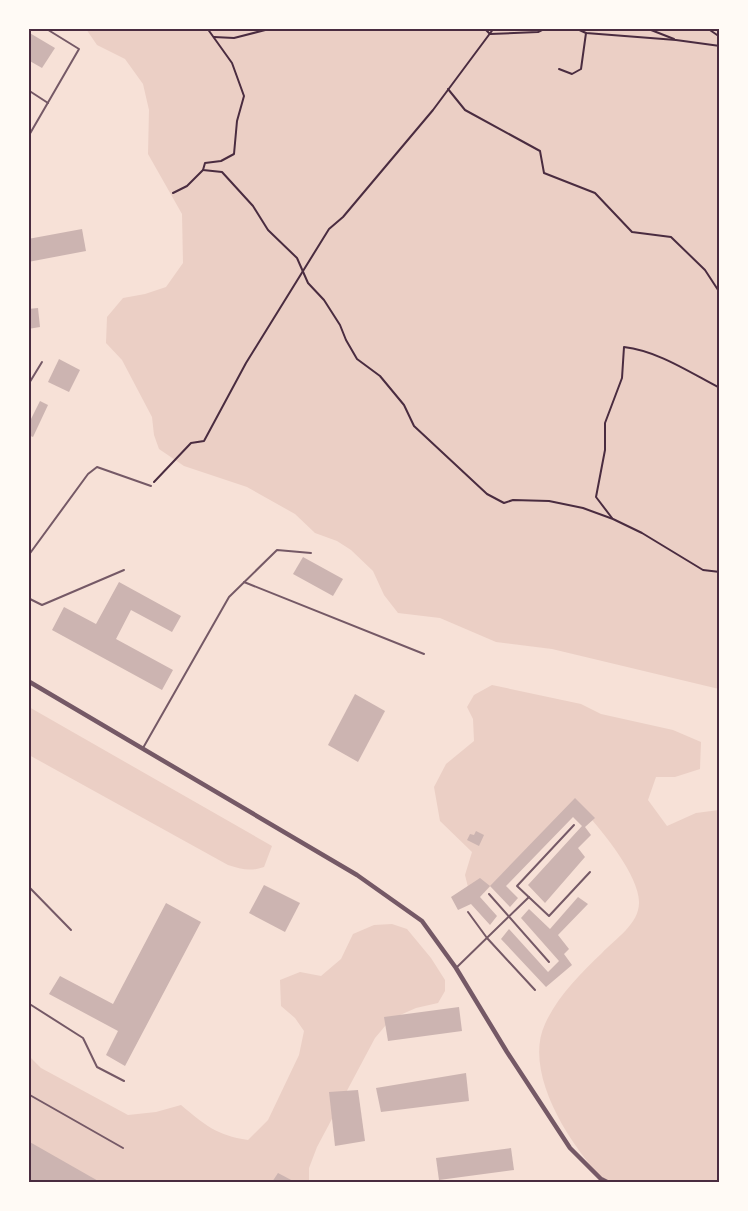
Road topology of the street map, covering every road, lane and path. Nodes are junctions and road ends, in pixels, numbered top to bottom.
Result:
1 (45, 28) edge
2 (207, 28) edge
3 (273, 28) edge
4 (484, 28) edge
5 (494, 28) edge
6 (546, 28) edge
7 (574, 28) edge
8 (646, 28) edge
9 (707, 28) edge
10 (585, 33) junction
11 (490, 34) junction
12 (214, 37) junction
13 (720, 37) edge
14 (676, 40) junction
15 (720, 46) edge
16 (559, 69) dead end
17 (448, 89) junction
18 (28, 90) edge
19 (48, 103) junction
20 (28, 137) edge
21 (203, 170) junction
22 (173, 193) dead end
23 (303, 271) junction
24 (720, 293) edge
25 (42, 362) dead end
26 (28, 385) edge
27 (720, 388) edge
28 (151, 486) joint
29 (613, 519) junction
30 (311, 553) dead end
31 (28, 555) edge
32 (124, 570) dead end
33 (720, 572) edge
34 (244, 582) junction
35 (28, 598) edge
36 (424, 654) dead end
37 (28, 681) edge
38 (143, 748) junction
39 (574, 825) dead end
40 (590, 872) dead end
41 (28, 886) edge
42 (489, 894) dead end
43 (529, 897) junction
44 (468, 912) dead end
45 (509, 917) junction
46 (71, 930) dead end
47 (487, 938) junction
48 (549, 962) dead end
49 (456, 968) junction
50 (535, 990) dead end
51 (28, 1003) edge
52 (124, 1081) dead end
53 (28, 1094) edge
54 (123, 1148) dead end
55 (608, 1182) edge

1 - 19 lane
2 - 12 path
3 - 12 path
4 - 11 path
5 - 11 path
6 - 11 path
7 - 10 path
8 - 14 path
9 - 13 path
10 - 14 path
10 - 16 path
11 - 17 path
12 - 21 path
14 - 15 path
17 - 23 path
17 - 24 path
18 - 19 lane
19 - 20 lane
21 - 22 path
21 - 23 path
23 - 28 path
23 - 29 path
25 - 26 lane
27 - 29 path
28 - 31 lane
29 - 33 path
30 - 34 lane
32 - 35 lane
34 - 36 lane
34 - 38 lane
37 - 38 street
38 - 49 street
39 - 43 lane
40 - 43 lane
41 - 46 lane
42 - 45 lane
43 - 45 lane
44 - 47 lane
45 - 47 lane
45 - 48 lane
47 - 49 lane
47 - 50 lane
49 - 55 street
51 - 52 lane
53 - 54 lane

